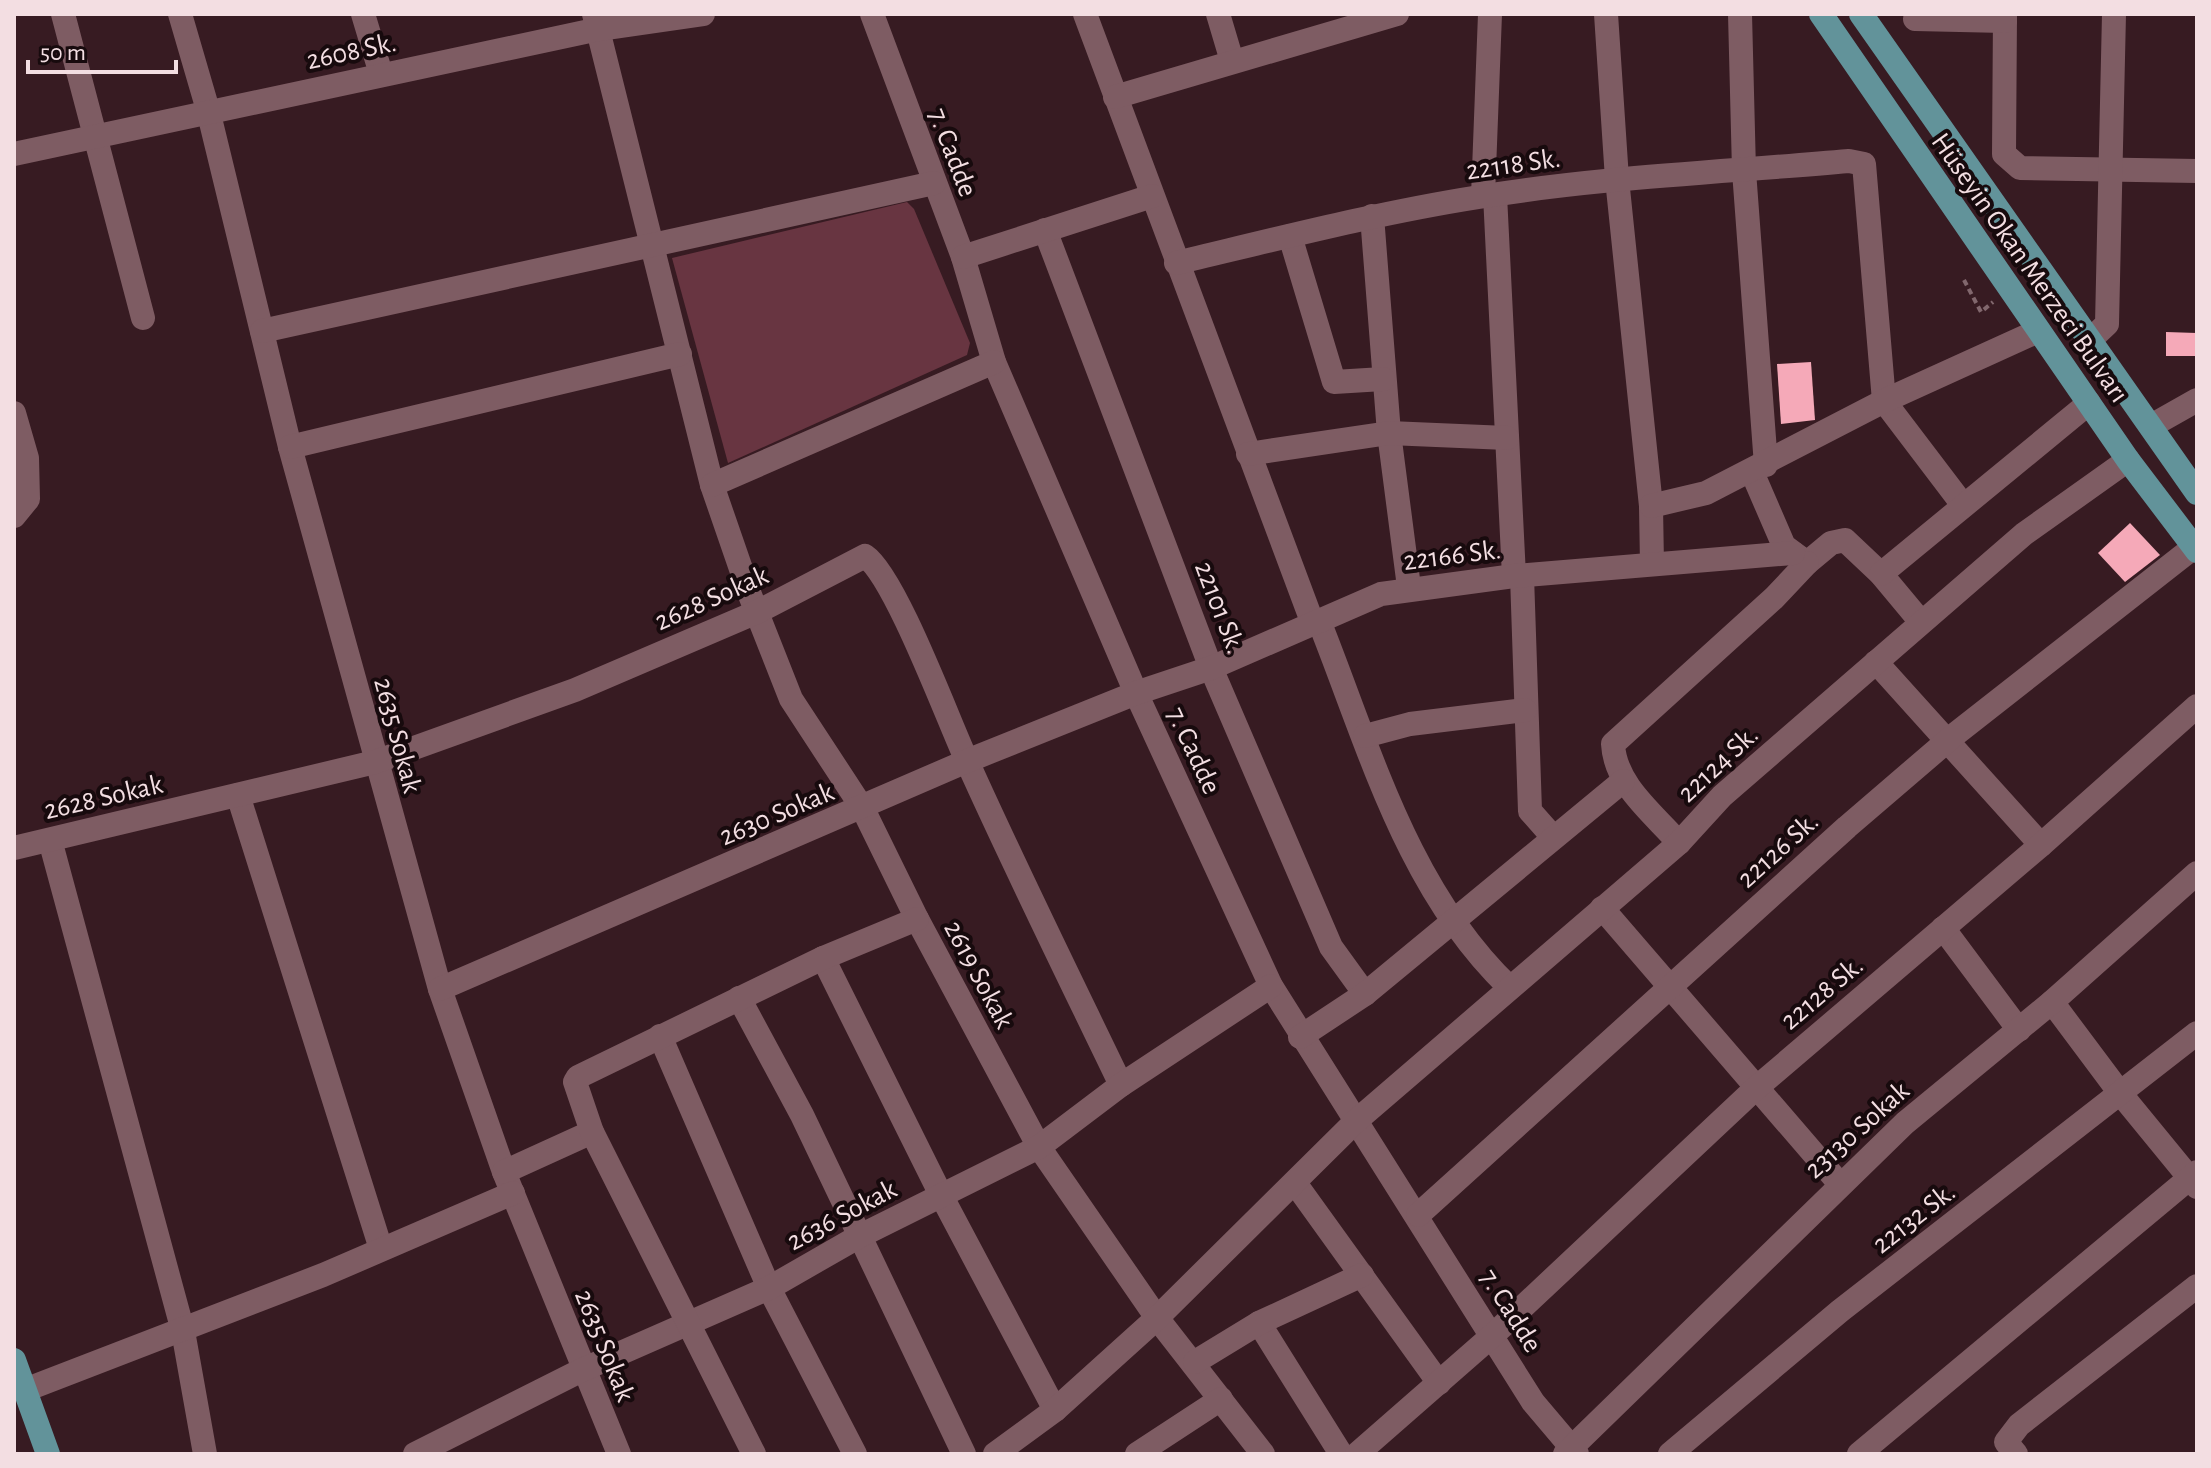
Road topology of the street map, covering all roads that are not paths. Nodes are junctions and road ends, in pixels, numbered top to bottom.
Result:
1 (63, 14) edge
2 (180, 14) edge
3 (363, 14) edge
4 (703, 14) edge
5 (872, 14) edge
6 (1085, 14) edge
7 (1218, 14) edge
8 (1397, 14) edge
9 (1490, 14) edge
10 (1606, 14) edge
11 (1740, 14) edge
12 (1861, 14) edge
13 (2114, 14) edge
14 (1822, 17) edge
15 (2005, 17) edge
16 (1915, 19) dead end
17 (596, 22) edge
18 (1232, 61) junction
19 (381, 74) junction
20 (1115, 97) junction
21 (208, 110) junction
22 (95, 136) junction
23 (14, 154) edge
24 (1744, 171) junction
25 (2112, 171) junction
26 (2197, 171) edge
27 (1617, 179) junction
28 (934, 183) junction
29 (1489, 195) junction
30 (1152, 196) junction
31 (1372, 216) junction
32 (1045, 230) junction
33 (1290, 236) junction
34 (652, 246) junction
35 (963, 257) junction
36 (1176, 263) junction
37 (143, 318) dead end
38 (262, 331) junction
39 (2038, 331) junction
40 (2089, 341) junction
41 (680, 354) junction
42 (994, 362) junction
43 (1383, 379) junction
44 (2197, 400) edge
45 (1884, 401) junction
46 (2089, 403) junction
47 (14, 413) edge
48 (2151, 426) junction
49 (1389, 433) junction
50 (1507, 438) junction
51 (290, 447) junction
52 (1248, 454) junction
53 (2128, 460) junction
54 (1759, 468) junction
55 (712, 485) junction
56 (2195, 486) edge
57 (1963, 505) junction
58 (1651, 506) junction
59 (14, 516) edge
60 (2196, 549) edge
61 (1800, 558) junction
62 (1652, 564) junction
63 (1881, 574) junction
64 (1518, 576) junction
65 (1409, 587) junction
66 (757, 612) junction
67 (1921, 622) junction
68 (1316, 623) junction
69 (1876, 662) junction
70 (1211, 668) junction
71 (1136, 693) junction
72 (2197, 706) edge
73 (1525, 710) junction
74 (1365, 736) junction
75 (1945, 743) junction
76 (967, 761) junction
77 (375, 762) junction
78 (1623, 781) junction
79 (238, 795) junction
80 (863, 809) junction
81 (1553, 837) junction
82 (50, 840) junction
83 (1679, 843) junction
84 (2041, 845) junction
85 (14, 848) edge
86 (2197, 873) edge
87 (1602, 908) junction
88 (917, 919) junction
89 (1451, 923) junction
90 (1943, 928) junction
91 (823, 958) junction
92 (1271, 986) junction
93 (1509, 987) junction
94 (1669, 988) junction
95 (440, 989) junction
96 (1365, 994) junction
97 (739, 998) junction
98 (2052, 1002) junction
99 (2019, 1030) junction
100 (2197, 1033) edge
101 (660, 1036) junction
102 (1300, 1037) junction
103 (1121, 1085) junction
104 (1755, 1089) junction
105 (2120, 1093) junction
106 (1356, 1121) junction
107 (592, 1132) junction
108 (1039, 1147) junction
109 (2195, 1179) edge
110 (509, 1182) junction
111 (1295, 1183) junction
112 (1839, 1183) junction
113 (941, 1195) junction
114 (1418, 1215) junction
115 (858, 1237) junction
116 (381, 1249) junction
117 (1362, 1275) junction
118 (2197, 1286) edge
119 (769, 1288) junction
120 (1157, 1318) junction
121 (689, 1322) junction
122 (1259, 1323) junction
123 (183, 1331) junction
124 (1493, 1335) junction
125 (14, 1360) edge
126 (1195, 1362) junction
127 (582, 1370) junction
128 (1439, 1383) junction
129 (25, 1390) junction
130 (1221, 1399) junction
131 (1055, 1410) junction
132 (1571, 1452) edge
133 (48, 1454) edge
134 (205, 1454) edge
135 (415, 1454) edge
136 (619, 1454) edge
137 (754, 1454) edge
138 (855, 1454) edge
139 (964, 1454) edge
140 (995, 1454) edge
141 (1137, 1454) edge
142 (1263, 1454) edge
143 (1341, 1454) edge
144 (1357, 1454) edge
145 (1670, 1454) edge
146 (1859, 1454) edge
147 (2016, 1454) edge

1 - 22 street
2 - 21 street, 2635 Sokak
3 - 19 street
4 - 17 street, 2608 Sk.
5 - 28 street, 7. Cadde
6 - 20 street
7 - 18 street
8 - 18 street
9 - 29 street
10 - 27 street
11 - 24 street
12 - 40 main road, Hüseyin Okan Merzeci Bulvarı
13 - 25 street
14 - 39 main road, Hüseyin Okan Merzeci Bulvarı
15 - 16 street
15 - 25 street
17 - 19 street, 2608 Sk.
17 - 34 street, 2619 Sokak
18 - 20 street
19 - 21 street, 2608 Sk.
20 - 30 street
21 - 22 street, 2608 Sk.
21 - 38 street, 2635 Sokak
22 - 23 street, 2608 Sk.
22 - 37 street
24 - 27 street, 22118 Sk.
24 - 45 street, 22118 Sk.
24 - 54 street
25 - 26 street
25 - 40 street
27 - 29 street, 22118 Sk.
27 - 58 street
28 - 34 street
28 - 35 street, 7. Cadde
29 - 31 street, 22118 Sk.
29 - 50 street
30 - 32 street
30 - 36 street
31 - 33 street, 22118 Sk.
31 - 43 street
32 - 35 street
32 - 70 street, 22101 Sk.
33 - 36 street, 22118 Sk.
33 - 43 street
34 - 38 street
34 - 41 street, 2619 Sokak
35 - 42 street, 7. Cadde
36 - 52 street
38 - 51 street, 2635 Sokak
39 - 45 street
39 - 46 main road, Hüseyin Okan Merzeci Bulvarı
40 - 48 main road, Hüseyin Okan Merzeci Bulvarı
41 - 51 street
41 - 55 street, 2619 Sokak
42 - 55 street
42 - 71 street, 7. Cadde
43 - 49 street
44 - 48 street
45 - 54 street
45 - 57 street
46 - 53 main road, Hüseyin Okan Merzeci Bulvarı
46 - 57 street
47 - 59 street
48 - 56 main road, Hüseyin Okan Merzeci Bulvarı
49 - 50 street
49 - 52 street
49 - 65 street
50 - 64 street
51 - 77 street, 2635 Sokak
52 - 68 street
53 - 60 main road, Hüseyin Okan Merzeci Bulvarı
53 - 67 street, 22124 Sk.
54 - 58 street
54 - 61 street
55 - 66 street, 2619 Sokak
57 - 63 street
58 - 62 street
60 - 75 street, 22126 Sk.
61 - 62 street, 22166 Sk.
61 - 63 street
61 - 78 street
62 - 64 street, 22166 Sk.
63 - 67 street
64 - 65 street, 22166 Sk.
64 - 73 street
65 - 68 street, 22166 Sk.
66 - 76 street, 2628 Sokak
66 - 77 street, 2628 Sokak
66 - 80 street, 2619 Sokak
67 - 69 street, 22124 Sk.
68 - 70 street, 22166 Sk.
68 - 74 street
69 - 75 street
69 - 83 street, 22124 Sk.
70 - 71 street, 22166 Sk.
70 - 96 street, 22101 Sk.
71 - 76 street, 2630 Sokak
71 - 92 street, 7. Cadde
72 - 84 street, 22128 Sk.
73 - 74 street
73 - 81 street
74 - 89 street
75 - 84 street
75 - 94 street, 22126 Sk.
76 - 80 street, 2630 Sokak
76 - 103 street, 2628 Sokak
77 - 79 street, 2628 Sokak
77 - 95 street, 2635 Sokak
78 - 81 street
78 - 83 street
79 - 82 street, 2628 Sokak
79 - 116 street
80 - 88 street, 2619 Sokak
80 - 95 street, 2630 Sokak
81 - 89 street
82 - 85 street, 2628 Sokak
82 - 123 street
83 - 87 street, 22124 Sk.
84 - 90 street, 22128 Sk.
86 - 98 street, 23130 Sokak
87 - 93 street, 22124 Sk.
87 - 94 street
88 - 91 street
88 - 108 street, 2619 Sokak
89 - 93 street
89 - 96 street
90 - 99 street
90 - 104 street, 22128 Sk.
91 - 97 street
91 - 113 street
92 - 102 street, 7. Cadde
92 - 103 street, 2636 Sokak
93 - 106 street, 22124 Sk.
94 - 104 street
94 - 114 street, 22126 Sk.
95 - 110 street, 2635 Sokak
96 - 102 street
97 - 101 street
97 - 115 street
98 - 99 street, 23130 Sokak
98 - 105 street
99 - 112 street, 23130 Sokak
100 - 105 street, 22132 Sk.
101 - 107 street
101 - 119 street
102 - 106 street, 7. Cadde
103 - 108 street, 2636 Sokak
104 - 112 street
104 - 124 street, 22128 Sk.
105 - 109 street
105 - 145 street, 22132 Sk.
106 - 111 street, 22124 Sk.
106 - 114 street, 7. Cadde
107 - 110 street
107 - 121 street
108 - 113 street, 2636 Sokak
108 - 120 street, 2619 Sokak
109 - 146 street
110 - 116 street
110 - 127 street, 2635 Sokak
111 - 117 street
111 - 120 street, 22124 Sk.
112 - 132 street, 23130 Sokak
113 - 115 street, 2636 Sokak
113 - 131 street
114 - 124 street, 7. Cadde
115 - 119 street, 2636 Sokak
115 - 139 street
116 - 123 street
117 - 122 street
117 - 128 street
118 - 147 street
119 - 121 street, 2636 Sokak
119 - 138 street
120 - 126 street, 2619 Sokak
120 - 131 street, 22124 Sk.
121 - 127 street, 2636 Sokak
121 - 137 street
122 - 126 street
122 - 143 street
123 - 129 street
123 - 134 street
124 - 128 street, 22128 Sk.
124 - 132 street, 7. Cadde
125 - 129 main road
126 - 130 street, 2619 Sokak
127 - 135 street, 2636 Sokak
127 - 136 street, 2635 Sokak
128 - 144 street, 22128 Sk.
129 - 133 main road
130 - 141 street
130 - 142 street, 2619 Sokak
131 - 140 street, 22124 Sk.

